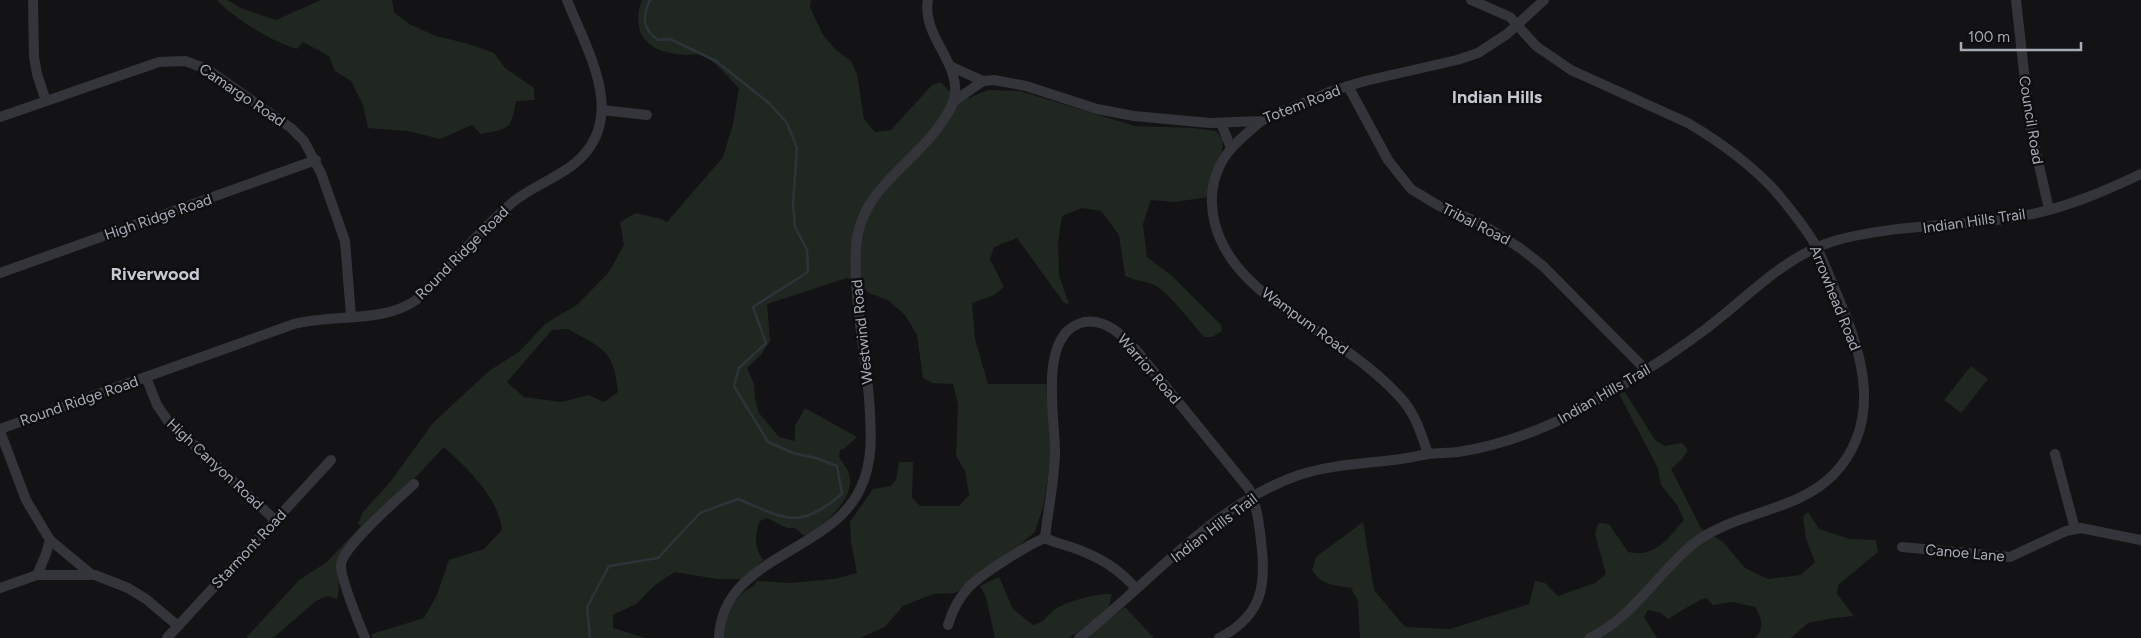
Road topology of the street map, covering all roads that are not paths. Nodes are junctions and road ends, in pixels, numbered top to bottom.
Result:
1 (33, 0) edge
2 (567, 0) edge
3 (928, 0) edge
4 (1471, 0) edge
5 (1544, 0) edge
6 (2016, 0) edge
7 (1516, 24) junction
8 (950, 66) junction
9 (983, 81) junction
10 (1348, 86) junction
11 (46, 101) junction
12 (953, 102) junction
13 (602, 110) junction
14 (647, 115) dead end
15 (0, 117) edge
16 (1261, 121) junction
17 (1221, 123) junction
18 (1231, 148) junction
19 (316, 160) junction
20 (2141, 174) edge
21 (2049, 209) junction
22 (1816, 247) junction
23 (0, 273) edge
24 (351, 316) junction
25 (1645, 369) junction
26 (146, 377) junction
27 (0, 430) edge
28 (1428, 454) junction
29 (2055, 454) dead end
30 (331, 460) dead end
31 (414, 484) dead end
32 (1253, 497) junction
33 (275, 520) junction
34 (2075, 529) junction
35 (1045, 538) junction
36 (50, 540) junction
37 (2141, 540) edge
38 (1902, 547) dead end
39 (91, 574) junction
40 (37, 575) junction
41 (0, 588) edge
42 (1136, 589) junction
43 (948, 625) dead end
44 (178, 626) junction
45 (167, 638) edge
46 (364, 638) edge
47 (719, 638) edge
48 (1079, 638) edge
49 (1219, 638) edge
50 (1590, 638) edge

1 - 11 street
2 - 13 street, Round Ridge Road
3 - 8 street
4 - 7 street, Arrowhead Road
5 - 7 street, Totem Road
6 - 21 street, Council Road
7 - 10 street, Totem Road
7 - 22 street, Arrowhead Road
8 - 9 street, Totem Road
8 - 12 street
9 - 12 street
9 - 17 street, Totem Road
10 - 16 street, Totem Road
10 - 25 street, Tribal Road
11 - 15 street, Camargo Road
11 - 19 street, Camargo Road
12 - 47 street, Westwind Road
13 - 14 street
13 - 24 street, Round Ridge Road
16 - 17 street, Totem Road
16 - 18 street, Wampum Road
17 - 18 street
18 - 28 street, Wampum Road
19 - 23 street, High Ridge Road
19 - 24 street, Camargo Road
20 - 21 street, Indian Hills Trail
21 - 22 street, Indian Hills Trail
22 - 25 street, Indian Hills Trail
22 - 50 street, Arrowhead Road
24 - 26 street, Round Ridge Road
25 - 28 street, Indian Hills Trail
26 - 27 street, Round Ridge Road
26 - 33 street, High Canyon Road
27 - 36 street
28 - 32 street, Indian Hills Trail
29 - 34 street
30 - 33 street, Starmont Road
31 - 46 street
32 - 35 street, Warrior Road
32 - 42 street, Indian Hills Trail
32 - 49 street
33 - 44 street, Starmont Road
34 - 37 street, Canoe Lane
34 - 38 street, Canoe Lane
35 - 42 street
35 - 43 street
36 - 39 street
36 - 40 street
39 - 40 street
39 - 44 street
40 - 41 street
42 - 48 street, Indian Hills Trail
44 - 45 street, Starmont Road

